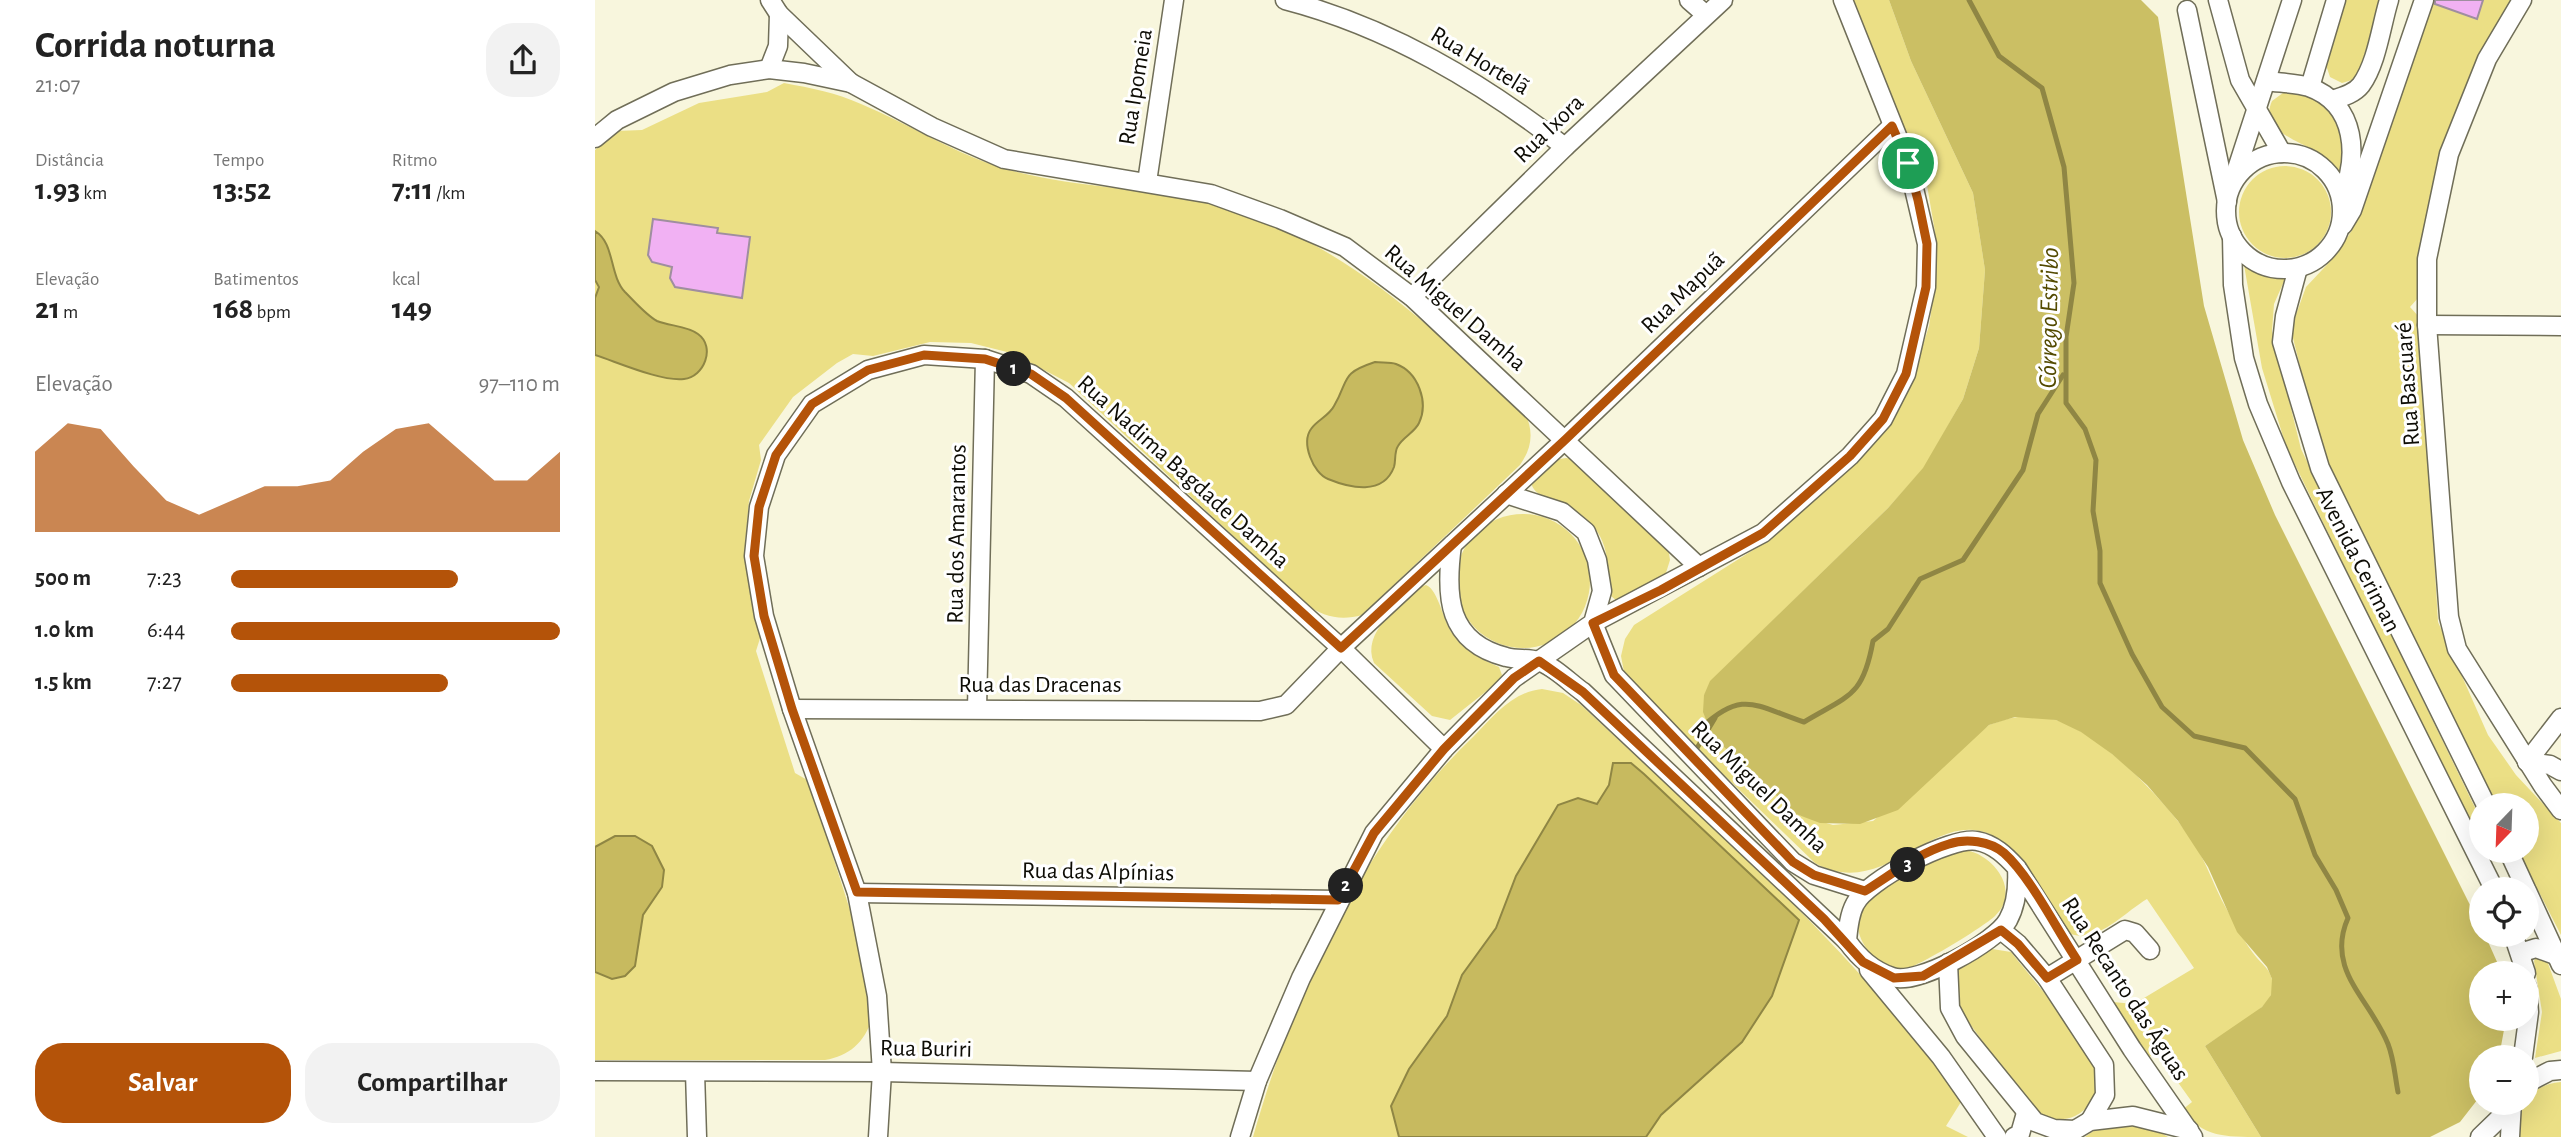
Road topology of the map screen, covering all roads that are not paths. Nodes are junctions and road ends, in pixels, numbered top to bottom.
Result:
1 (1174, 0) edge
2 (1285, 0) edge
3 (1689, 0) edge
4 (1723, 0) edge
5 (1843, 0) edge
6 (2218, 0) edge
7 (2292, 0) edge
8 (2336, 0) edge
9 (2389, 0) edge
10 (2424, 0) edge
11 (2522, 0) edge
12 (775, 7) edge
13 (2187, 10) dead end
14 (1706, 14) junction
15 (769, 69) junction
16 (2266, 81) junction
17 (851, 83) junction
18 (2310, 87) junction
19 (2332, 100) junction
20 (2257, 109) junction
21 (1892, 126) junction
22 (595, 138) edge
23 (1565, 147) junction
24 (2282, 153) junction
25 (1147, 182) junction
26 (2228, 197) junction
27 (2341, 198) junction
28 (2339, 231) junction
29 (2232, 236) junction
30 (2298, 268) junction
31 (1412, 297) junction
32 (2427, 325) junction
33 (2561, 326) edge
34 (985, 359) junction
35 (1566, 439) junction
36 (1506, 494) junction
37 (1451, 545) junction
38 (1699, 567) junction
39 (1593, 623) junction
40 (1341, 648) junction
41 (1532, 665) junction
42 (792, 709) junction
43 (977, 709) junction
44 (2561, 718) edge
45 (1444, 749) junction
46 (2528, 762) junction
47 (2561, 771) edge
48 (2480, 793) edge
49 (2561, 810) edge
50 (2017, 868) junction
51 (2488, 877) edge
52 (1865, 891) junction
53 (857, 892) junction
54 (1338, 900) junction
55 (2539, 917) edge
56 (2001, 930) junction
57 (1847, 941) junction
58 (2518, 947) edge
59 (2150, 950) dead end
60 (2520, 953) junction
61 (2559, 959) edge
62 (2077, 960) junction
63 (2522, 961) edge
64 (1863, 962) junction
65 (1948, 963) junction
66 (2047, 978) junction
67 (1965, 1036) junction
68 (2132, 1049) junction
69 (1941, 1057) junction
70 (2103, 1065) junction
71 (2561, 1070) edge
72 (595, 1071) edge
73 (695, 1072) junction
74 (882, 1072) junction
75 (2539, 1077) edge
76 (1257, 1082) junction
77 (2026, 1113) junction
78 (2502, 1115) edge
79 (2511, 1115) edge
80 (2079, 1130) edge
81 (2191, 1134) edge
82 (697, 1137) edge
83 (878, 1137) edge
84 (1240, 1137) edge
85 (1997, 1137) edge
86 (2014, 1137) edge
87 (2480, 1137) edge
88 (2510, 1137) edge

1 - 25 street, Rua Ipomeia
2 - 23 street, Rua Hortelã
3 - 14 street
4 - 14 street, Rua Ixora
5 - 21 street
6 - 20 street
7 - 16 street
8 - 18 street
9 - 19 street
10 - 28 street
11 - 32 street, Rua Bascuaré
12 - 15 street
12 - 17 street, Rua Miguel Damha
13 - 26 street
14 - 23 street, Rua Ixora
15 - 17 street, Rua Miguel Damha
15 - 22 street, Rua Miguel Damha
16 - 18 street
16 - 20 street
17 - 25 street, Rua Miguel Damha
18 - 19 street
19 - 27 street
20 - 24 street
20 - 26 street
21 - 35 street, Rua Mapuã
21 - 38 street
23 - 31 street, Rua Ixora
24 - 26 street
24 - 27 street
25 - 31 street, Rua Miguel Damha
26 - 29 street
27 - 28 street
28 - 30 street
29 - 30 street
29 - 51 street, Avenida Ceriman
30 - 48 street, Avenida Ceriman
31 - 35 street, Rua Miguel Damha
32 - 33 street
32 - 46 street, Rua Bascuaré
34 - 40 street, Rua Nadima Bagdade Damha
34 - 42 street, Rua Nadima Bagdade Damha
34 - 43 street, Rua dos Amarantos
35 - 36 street, Rua Mapuã
35 - 38 street, Rua Miguel Damha
36 - 37 street
36 - 39 street
37 - 40 street
37 - 41 street
38 - 39 street
39 - 41 street
39 - 52 street, Rua Miguel Damha
40 - 43 street, Rua das Dracenas
40 - 45 street, Rua Nadima Bagdade Damha
41 - 45 street
41 - 57 street, Rua Miguel Damha
42 - 43 street, Rua das Dracenas
42 - 53 street, Rua Nadima Bagdade Damha
44 - 46 street
45 - 54 street
46 - 47 street
46 - 49 street, Rua Bascuaré
50 - 52 street
50 - 56 street
50 - 62 street, Rua Recanto das Águas
52 - 57 street
53 - 54 street, Rua das Alpínias
53 - 74 street, Rua Nadima Bagdade Damha
54 - 76 street
55 - 61 street
56 - 65 street
56 - 66 street
57 - 64 street
58 - 60 street
59 - 62 street
60 - 61 street
60 - 63 street
62 - 66 street
62 - 68 street, Rua Recanto das Águas
64 - 65 street
64 - 69 street
65 - 67 street
66 - 70 street
67 - 69 street
67 - 77 street
68 - 70 street
68 - 81 street, Rua Recanto das Águas
69 - 85 street
70 - 80 street
71 - 75 street
72 - 73 street, Rua Buriri
73 - 74 street, Rua Buriri
73 - 82 street
74 - 76 street, Rua Buriri
74 - 83 street, Rua Nadima Bagdade Damha
76 - 84 street
77 - 80 street
77 - 86 street
78 - 87 street
79 - 88 street
80 - 81 street

